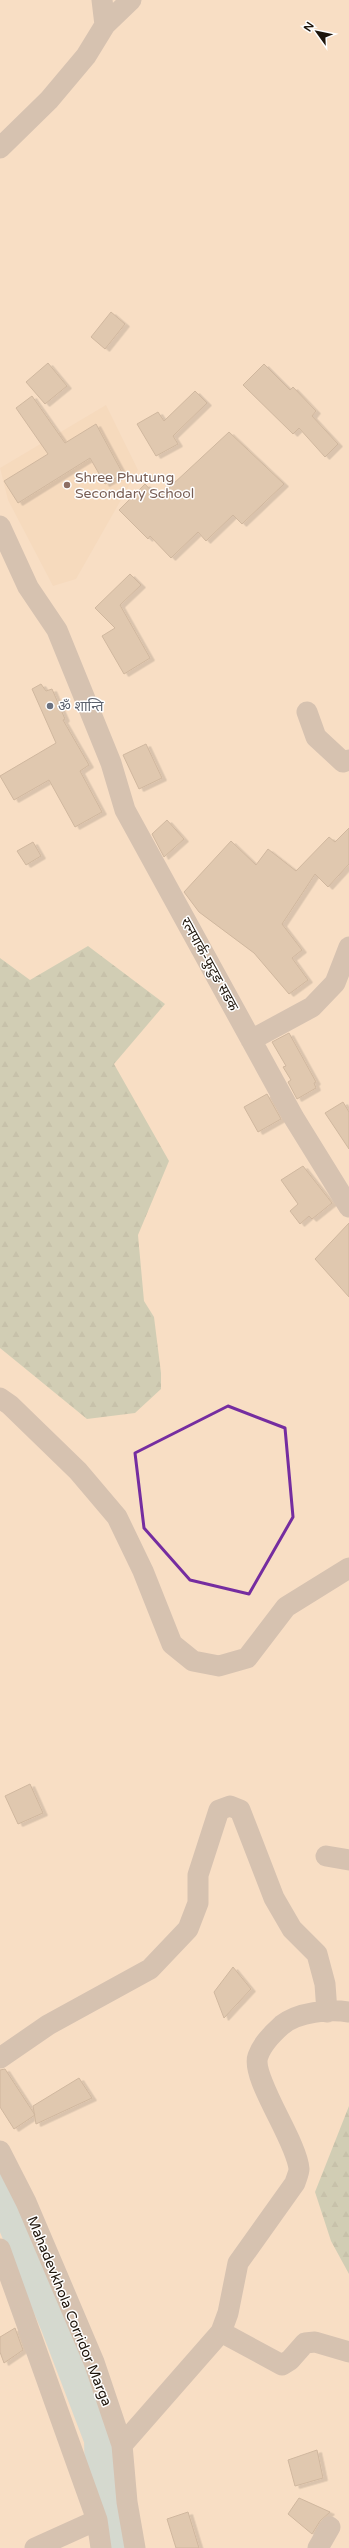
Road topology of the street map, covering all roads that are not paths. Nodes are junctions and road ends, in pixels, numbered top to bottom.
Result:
1 (102, 0) edge
2 (132, 0) edge
3 (105, 25) junction
4 (0, 148) edge
5 (0, 526) edge
6 (307, 712) dead end
7 (349, 760) edge
8 (349, 947) edge
9 (251, 1040) junction
10 (349, 1208) edge
11 (0, 1398) edge
12 (349, 1568) edge
13 (326, 1856) dead end
14 (349, 1860) edge
15 (327, 2012) junction
16 (349, 2012) edge
17 (0, 2058) edge
18 (0, 2151) edge
19 (0, 2249) edge
20 (221, 2332) junction
21 (349, 2352) edge
22 (122, 2445) junction
23 (97, 2520) junction
24 (330, 2526) dead end
25 (35, 2548) edge
26 (101, 2548) edge
27 (135, 2548) edge
28 (318, 2548) edge

1 - 3 street
2 - 3 street
3 - 4 street
5 - 9 street, रत्नपार्क-फुटुङ सडक
6 - 7 street
8 - 9 street
9 - 10 street, रत्नपार्क-फुटुङ सडक
11 - 12 street
13 - 14 street
15 - 16 street
15 - 17 street
15 - 20 street
18 - 22 street, Mahadevkhola Corridor Marga
19 - 23 street
20 - 21 street
20 - 22 street
22 - 27 street, Mahadevkhola Corridor Marga
23 - 25 street
23 - 26 street
24 - 28 street

